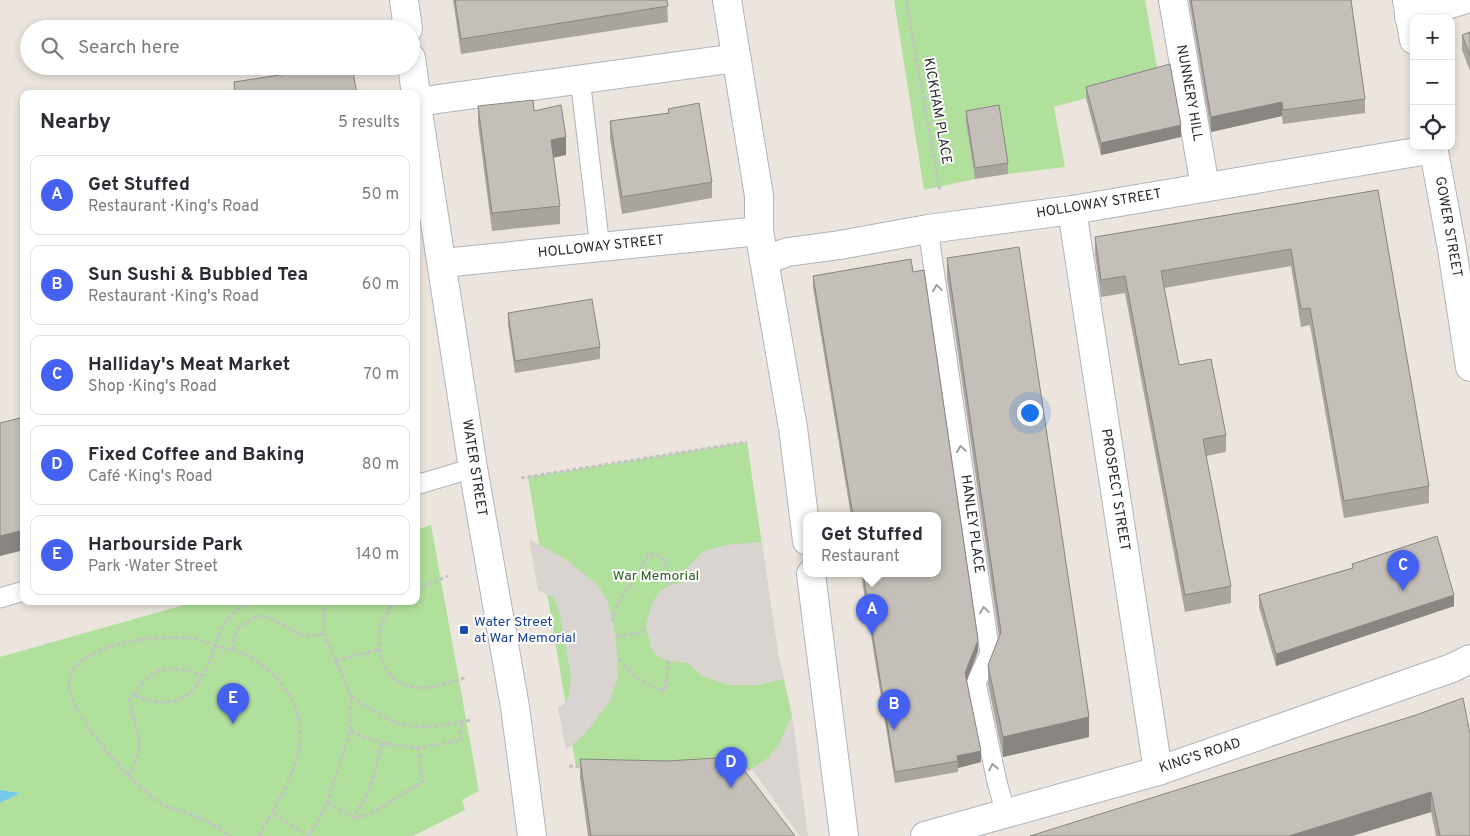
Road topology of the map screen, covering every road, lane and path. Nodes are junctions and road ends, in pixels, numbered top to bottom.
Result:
1 (728, 0) edge
2 (906, 0) edge
3 (1173, 0) edge
4 (1463, 0) edge
5 (1421, 15) edge
6 (736, 58) junction
7 (413, 75) edge
8 (580, 78) junction
9 (415, 90) edge
10 (420, 100) edge
11 (420, 125) edge
12 (1422, 150) edge
13 (1435, 150) edge
14 (1205, 187) junction
15 (1072, 210) junction
16 (938, 228) junction
17 (759, 231) junction
18 (1461, 246) edge
19 (600, 248) junction
20 (764, 260) junction
21 (443, 263) junction
22 (1470, 367) edge
23 (748, 442) dead end
24 (473, 468) junction
25 (521, 478) dead end
26 (420, 484) edge
27 (803, 512) edge
28 (448, 576) dead end
29 (811, 577) edge
30 (670, 585) dead end
31 (420, 588) edge
32 (20, 592) edge
33 (0, 598) edge
34 (244, 605) edge
35 (323, 605) edge
36 (393, 605) edge
37 (612, 621) dead end
38 (646, 630) dead end
39 (324, 634) junction
40 (616, 637) dead end
41 (215, 646) junction
42 (233, 649) junction
43 (380, 649) junction
44 (619, 659) dead end
45 (1470, 659) edge
46 (336, 661) junction
47 (668, 662) dead end
48 (204, 676) junction
49 (465, 678) dead end
50 (133, 696) junction
51 (351, 696) junction
52 (471, 720) dead end
53 (461, 722) junction
54 (350, 731) junction
55 (382, 743) junction
56 (418, 748) junction
57 (569, 766) dead end
58 (585, 767) edge
59 (732, 769) edge
60 (752, 769) dead end
61 (1158, 771) junction
62 (128, 776) junction
63 (328, 803) junction
64 (272, 814) junction
65 (1006, 814) junction
66 (354, 818) junction
67 (230, 836) edge
68 (259, 836) edge
69 (532, 836) edge
70 (844, 836) edge
71 (925, 836) edge

1 - 6 street
2 - 16 path, KICKHAM PLACE
3 - 14 street, NUNNERY HILL
4 - 5 street
6 - 8 street
6 - 17 street
7 - 9 street
8 - 10 street
8 - 19 lane
11 - 21 street, WATER STREET
12 - 14 street, HOLLOWAY STREET
13 - 18 street, GOWER STREET
14 - 15 street, HOLLOWAY STREET
15 - 16 street, HOLLOWAY STREET
15 - 61 street, PROSPECT STREET
16 - 20 street, HOLLOWAY STREET
65 -> 16 lane, HANLEY PLACE
17 - 19 street, HOLLOWAY STREET
17 - 20 street
18 - 22 street, GOWER STREET
19 - 21 street, HOLLOWAY STREET
20 - 27 street
21 - 24 street, WATER STREET
23 - 25 path
24 - 26 lane
24 - 69 street, WATER STREET
28 - 31 path
29 - 70 street
30 - 37 path
32 - 33 lane
34 - 41 path
35 - 39 path
36 - 43 path
38 - 40 path
39 - 42 path
39 - 46 path
41 - 42 path
41 - 48 path
41 - 62 path
42 - 64 path
43 - 46 path
43 - 49 path
44 - 47 path
45 - 61 street, KING'S ROAD
46 - 51 path
48 - 50 path
48 - 50 path
50 - 62 path
51 - 53 path
51 - 54 path
52 - 53 path
53 - 56 path
54 - 55 path
54 - 63 path
55 - 56 path
55 - 66 path
56 - 66 path
57 - 58 path
59 - 60 path
61 - 65 street, KING'S ROAD
62 - 67 path
63 - 64 path
63 - 66 path
64 - 68 path
65 - 71 street, KING'S ROAD

